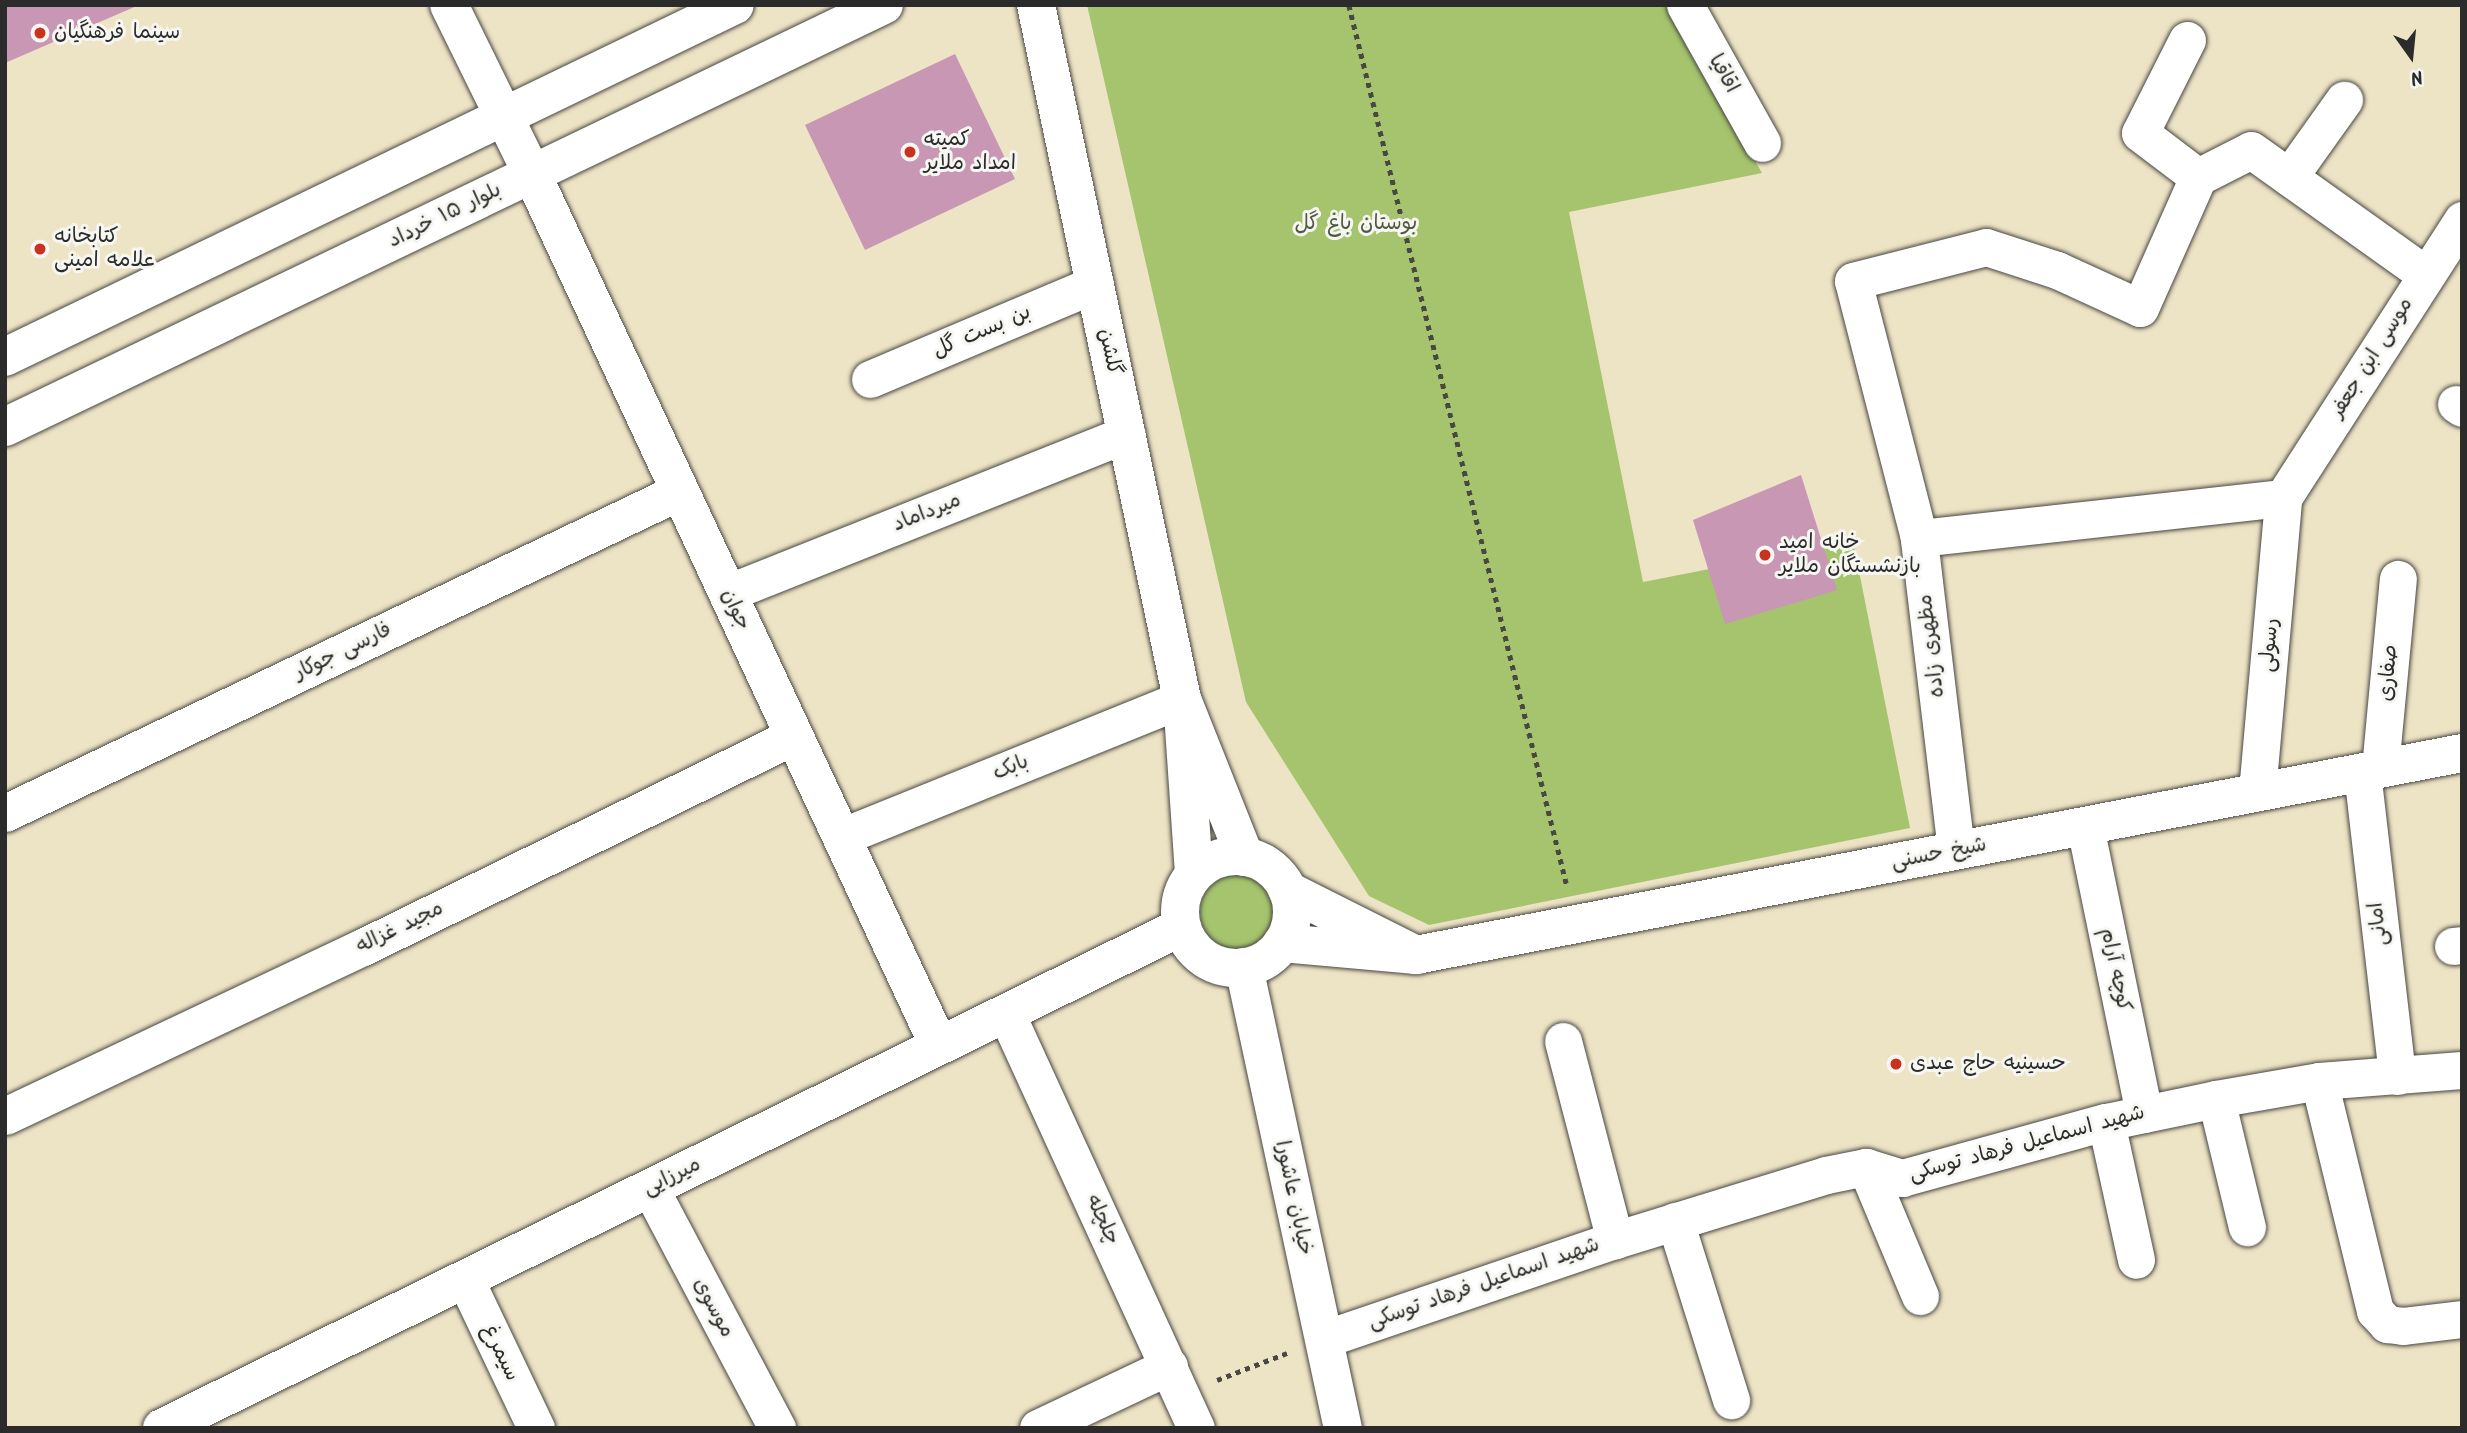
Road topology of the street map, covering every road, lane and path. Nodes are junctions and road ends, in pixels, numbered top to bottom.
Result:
1 (449, 5) edge
2 (735, 5) edge
3 (884, 5) edge
4 (1036, 5) edge
5 (1349, 5) edge
6 (1685, 5) edge
7 (2187, 40) dead end
8 (2344, 100) dead end
9 (503, 117) junction
10 (1762, 143) dead end
11 (532, 174) junction
12 (2199, 177) junction
13 (2289, 177) junction
14 (2462, 220) edge
15 (2426, 274) junction
16 (1095, 284) junction
17 (5, 357) edge
18 (870, 379) dead end
19 (5, 427) edge
20 (1126, 433) junction
21 (680, 491) junction
22 (2283, 498) junction
23 (1919, 538) junction
24 (2398, 579) dead end
25 (727, 593) junction
26 (1182, 699) junction
27 (794, 736) junction
28 (2462, 753) edge
29 (2371, 770) junction
30 (2256, 792) junction
31 (5, 813) edge
32 (2085, 825) junction
33 (841, 837) junction
34 (1956, 850) junction
35 (1245, 857) junction
36 (1194, 874) junction
37 (1287, 890) junction
38 (1576, 924) junction
39 (1181, 926) junction
40 (1282, 943) junction
41 (1416, 955) junction
42 (1244, 967) junction
43 (1006, 1013) junction
44 (1563, 1041) dead end
45 (939, 1046) junction
46 (2462, 1070) edge
47 (2397, 1076) junction
48 (2319, 1081) junction
49 (2216, 1099) junction
50 (2144, 1114) junction
51 (5, 1116) edge
52 (2106, 1122) junction
53 (1866, 1167) junction
54 (649, 1188) junction
55 (1675, 1221) junction
56 (2247, 1227) dead end
57 (1615, 1240) junction
58 (2136, 1259) dead end
59 (464, 1279) junction
60 (1920, 1296) dead end
61 (2462, 1319) edge
62 (1324, 1339) junction
63 (1175, 1380) junction
64 (1731, 1399) dead end
65 (162, 1428) edge
66 (536, 1428) edge
67 (777, 1428) edge
68 (1038, 1428) edge
69 (1196, 1428) edge
70 (1343, 1428) edge

1 - 9 main road, جوان
2 - 9 main road
3 - 11 main road, بلوار ۱۵ خرداد
4 - 16 main road, گلشن
5 - 38 path
6 - 10 street, اقاقیا
7 - 12 street
8 - 13 street
9 - 11 main road, جوان
9 - 17 main road
11 - 19 main road, بلوار ۱۵ خرداد
11 - 21 main road, جوان
12 - 13 street
12 - 23 street, مظهری زاده
13 - 15 street
14 - 15 street, موسی ابن جعفر
15 - 22 street, موسی ابن جعفر
16 - 18 street, بن بست گل
16 - 20 main road, گلشن
20 - 25 street, میرداماد
20 - 26 main road, گلشن
21 - 25 main road, جوان
21 - 31 street, فارسی جوکار
22 - 23 street
22 - 30 street, رسولی
23 - 34 street, مظهری زاده
24 - 29 street, صفاری
25 - 27 main road, جوان
26 - 33 street, بابک
26 - 35 main road
26 - 36 main road
27 - 33 main road, جوان
27 - 51 street, مجید غزاله
28 - 29 main road, شیخ حسنی
29 - 30 main road, شیخ حسنی
29 - 47 street, امانی
30 - 32 main road, شیخ حسنی
32 - 34 main road, شیخ حسنی
32 - 50 street, کوچه آرام
33 - 45 main road, جوان
34 - 38 main road, شیخ حسنی
35 - 36 main road
35 - 37 main road
36 - 39 main road
37 - 40 main road
37 - 41 main road
38 - 41 main road, شیخ حسنی
39 - 42 main road
39 - 43 main road, میرزایی
40 - 41 main road, شیخ حسنی
40 - 42 main road
42 - 62 main road, خیابان عاشورا
43 - 45 main road, میرزایی
43 - 63 street, چلچله
44 - 57 street
45 - 54 main road, میرزایی
46 - 47 street, شهید اسماعیل فرهاد توسکی
47 - 48 street, شهید اسماعیل فرهاد توسکی
48 - 49 street, شهید اسماعیل فرهاد توسکی
48 - 61 street
49 - 50 street, شهید اسماعیل فرهاد توسکی
49 - 56 street
50 - 52 street, شهید اسماعیل فرهاد توسکی
52 - 53 street, شهید اسماعیل فرهاد توسکی
52 - 58 street
53 - 55 street, شهید اسماعیل فرهاد توسکی
53 - 60 street
54 - 59 main road, میرزایی
54 - 67 street, موسوی
55 - 57 street, شهید اسماعیل فرهاد توسکی
55 - 64 street
57 - 62 street, شهید اسماعیل فرهاد توسکی
59 - 65 main road, میرزایی
59 - 66 street, سیمرغ
62 - 63 path
62 - 70 main road, خیابان عاشورا
63 - 68 street
63 - 69 street, چلچله

